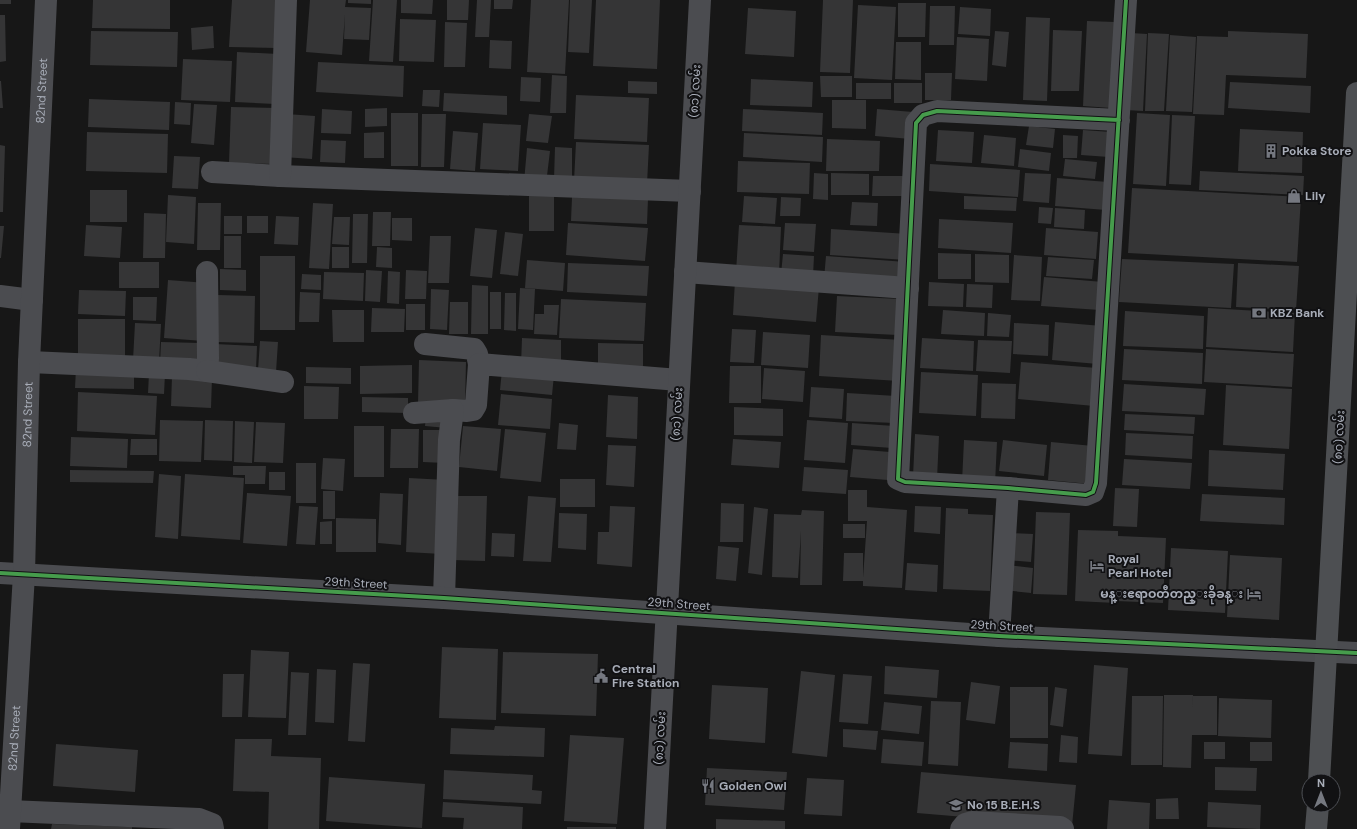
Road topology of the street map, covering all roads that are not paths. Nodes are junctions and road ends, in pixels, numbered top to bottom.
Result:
1 (46, 0) edge
2 (286, 0) edge
3 (700, 0) edge
4 (1126, 0) edge
5 (1357, 93) edge
6 (1119, 120) junction
7 (212, 172) dead end
8 (280, 176) junction
9 (690, 191) junction
10 (1353, 226) edge
11 (207, 272) dead end
12 (685, 272) junction
13 (908, 288) junction
14 (0, 296) edge
15 (32, 300) junction
16 (425, 344) dead end
17 (29, 362) junction
18 (479, 364) junction
19 (207, 371) junction
20 (679, 380) junction
21 (283, 382) dead end
22 (453, 410) junction
23 (414, 413) dead end
24 (1008, 488) junction
25 (0, 573) edge
26 (24, 574) junction
27 (444, 598) junction
28 (667, 614) junction
29 (999, 636) junction
30 (1327, 651) junction
31 (1357, 653) edge
32 (1319, 773) edge
33 (7, 809) edge
34 (1317, 813) edge
35 (213, 829) edge
36 (655, 829) edge
37 (961, 829) edge
38 (1063, 829) edge
39 (1316, 829) edge

1 - 15 street, 82nd Street
2 - 8 street
3 - 9 street, (၈၁) လမ်း
4 - 6 street
5 - 10 main road, (၈၀) လမ်း
6 - 13 street
6 - 24 street
7 - 8 street
8 - 9 street
9 - 12 street, (၈၁) လမ်း
10 - 30 main road, (၈၀) လမ်း
11 - 19 street
12 - 13 street
12 - 20 street, (၈၁) လမ်း
13 - 24 street
14 - 15 street
15 - 17 street, 82nd Street
16 - 18 street
17 - 19 street
17 - 26 street, 82nd Street
18 - 20 street
18 - 22 street
19 - 21 street
20 - 28 street, (၈၁) လမ်း
22 - 23 street
22 - 27 street
24 - 29 street
25 - 26 street, 29th Street
26 - 27 street, 29th Street
26 - 33 street, 82nd Street
27 - 28 street, 29th Street
28 - 29 street, 29th Street
28 - 36 street, (၈၁) လမ်း
29 - 30 street, 29th Street
30 - 31 street, 29th Street
30 - 32 main road, (၈၀) လမ်း
33 - 35 street
34 - 39 main road
37 - 38 street

